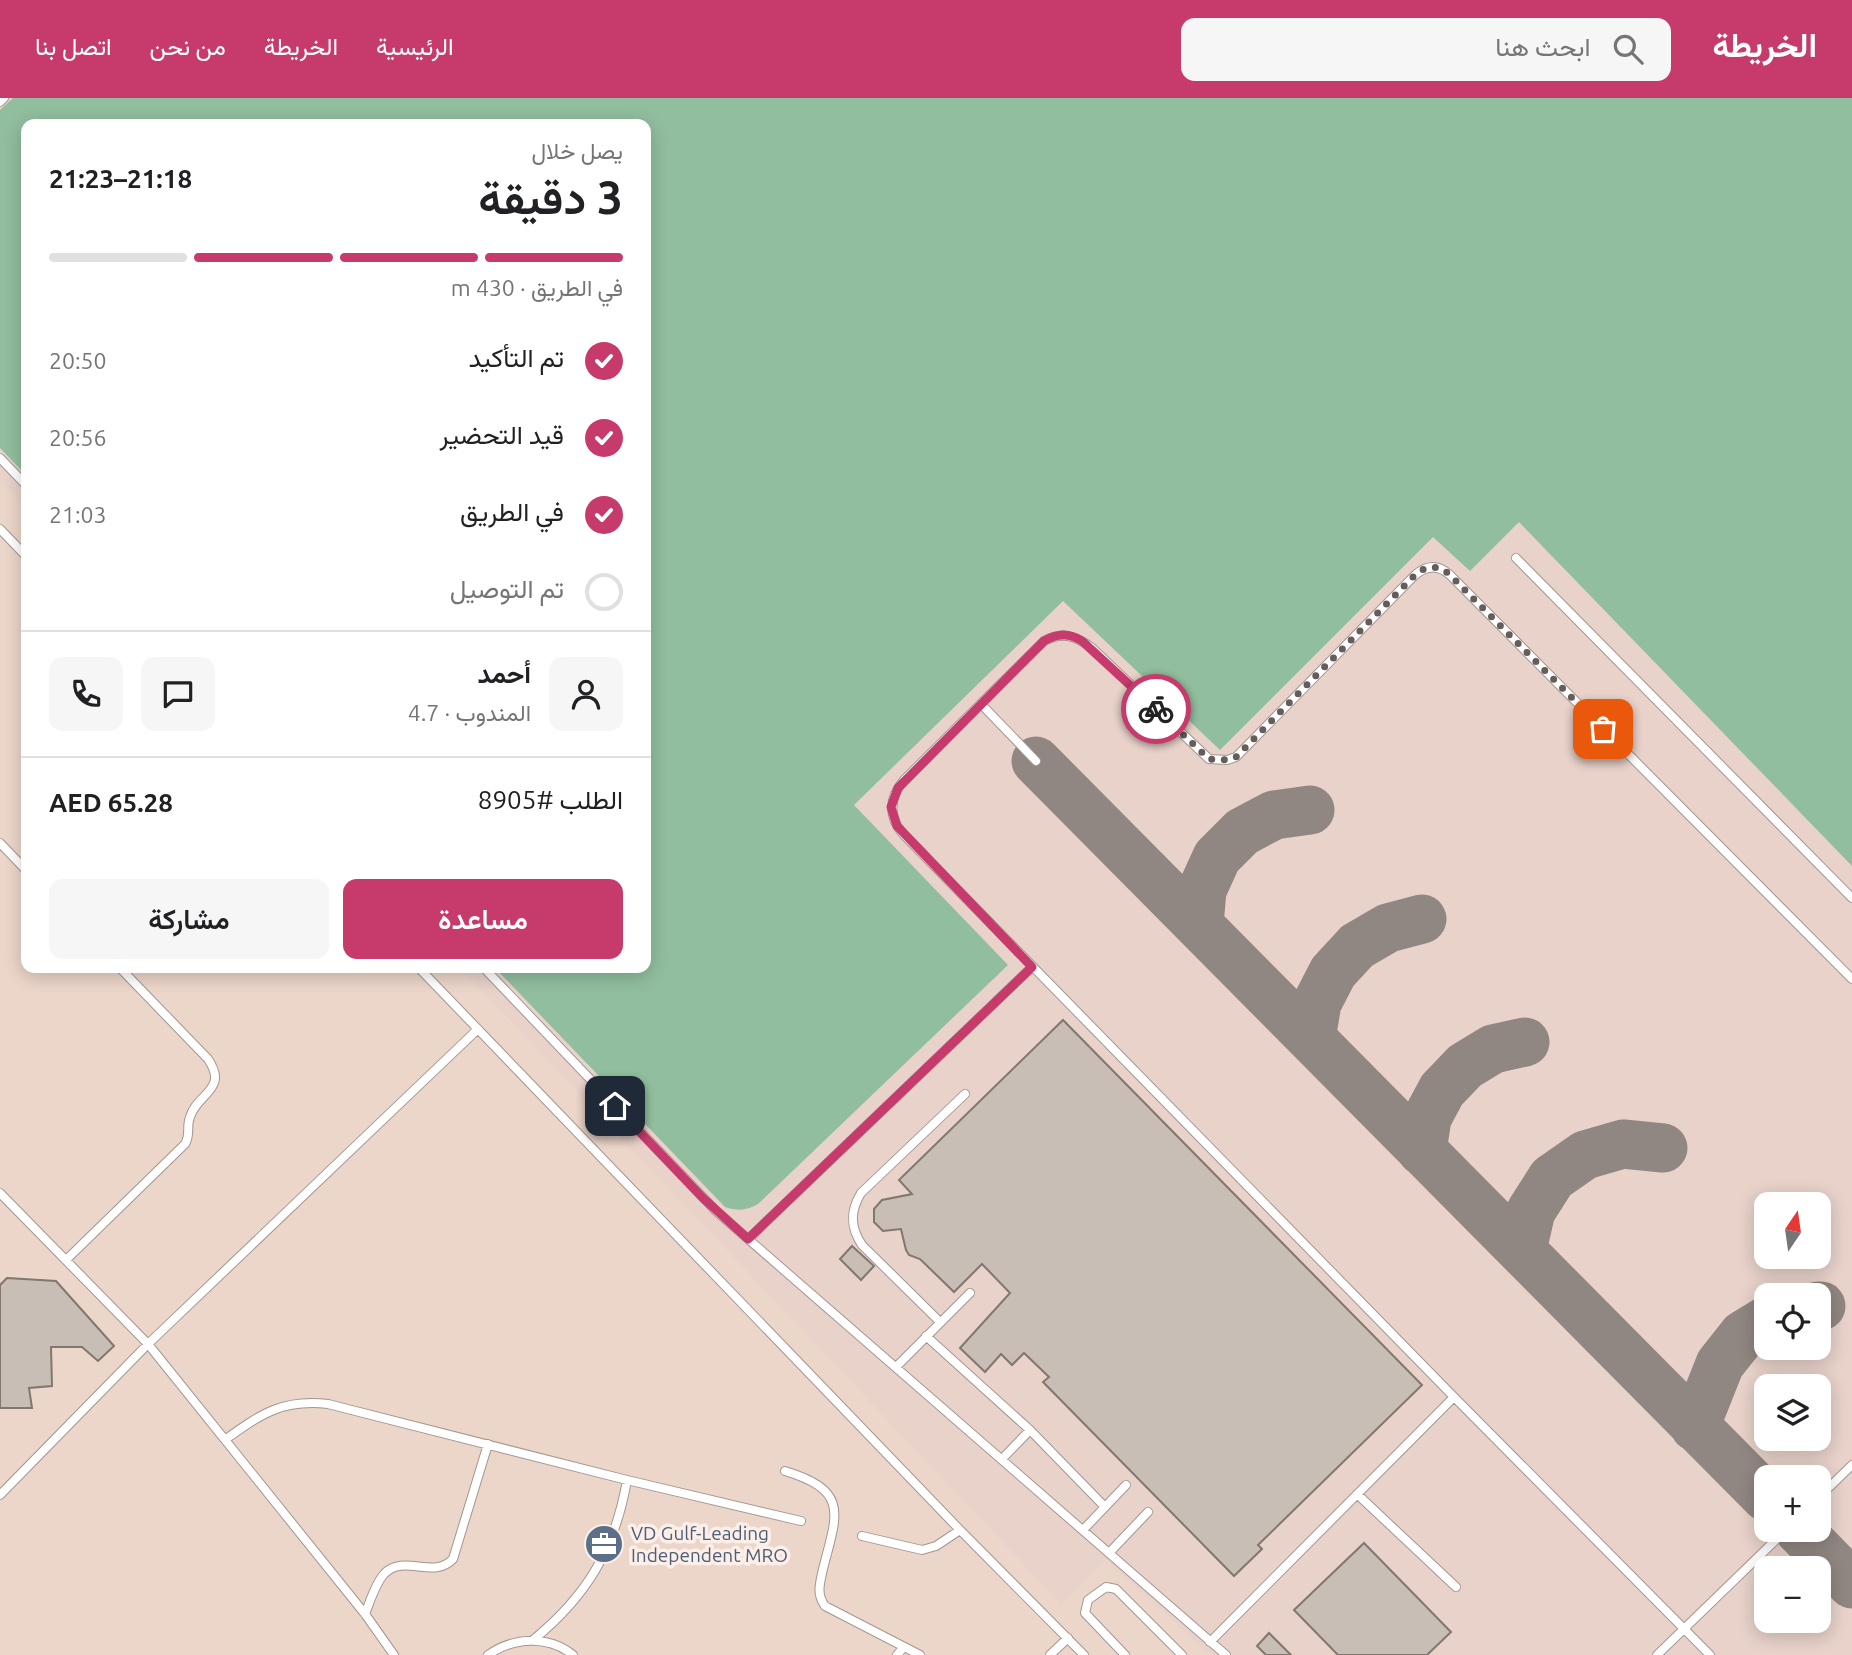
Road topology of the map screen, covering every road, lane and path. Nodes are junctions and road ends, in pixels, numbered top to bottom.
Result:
1 (4, 98) edge
2 (0, 102) edge
3 (0, 458) edge
4 (21, 480) edge
5 (0, 529) edge
6 (21, 551) edge
7 (1516, 558) dead end
8 (981, 704) junction
9 (1036, 761) dead end
10 (0, 843) edge
11 (21, 865) edge
12 (1852, 898) edge
13 (1032, 967) junction
14 (125, 973) edge
15 (424, 973) edge
16 (489, 973) edge
17 (1852, 979) edge
18 (478, 1029) junction
19 (965, 1094) dead end
20 (0, 1193) edge
21 (748, 1239) junction
22 (66, 1260) junction
23 (970, 1293) dead end
24 (940, 1322) junction
25 (926, 1336) junction
26 (148, 1344) junction
27 (896, 1367) junction
28 (1454, 1397) junction
29 (1030, 1430) junction
30 (226, 1439) junction
31 (488, 1444) junction
32 (1002, 1459) junction
33 (1852, 1465) edge
34 (785, 1471) dead end
35 (627, 1480) junction
36 (1126, 1485) dead end
37 (1831, 1485) edge
38 (1357, 1494) junction
39 (0, 1495) edge
40 (1105, 1507) junction
41 (1148, 1512) dead end
42 (801, 1521) dead end
43 (960, 1530) junction
44 (1083, 1530) junction
45 (862, 1536) dead end
46 (1774, 1542) edge
47 (1109, 1553) junction
48 (1456, 1587) dead end
49 (365, 1614) junction
50 (1684, 1629) junction
51 (1068, 1638) junction
52 (533, 1640) junction
53 (1210, 1642) junction
54 (904, 1647) junction
55 (394, 1655) edge
56 (488, 1655) edge
57 (573, 1655) edge
58 (897, 1655) edge
59 (920, 1655) edge
60 (1049, 1655) edge
61 (1084, 1655) edge
62 (1125, 1655) edge
63 (1182, 1655) edge
64 (1226, 1655) edge
65 (1657, 1655) edge
66 (1710, 1655) edge

1 - 2 lane
3 - 4 lane
5 - 6 lane
7 - 12 lane
8 - 9 lane
8 - 13 lane
8 - 17 lane
10 - 11 lane
13 - 21 lane
13 - 28 lane
14 - 22 lane
15 - 18 lane
16 - 21 lane
18 - 26 lane
18 - 43 lane
19 - 24 lane
20 - 22 lane
21 - 27 lane
22 - 26 lane
23 - 24 lane
24 - 25 lane
25 - 27 lane
25 - 29 lane
26 - 30 lane
26 - 39 lane
27 - 32 lane
28 - 38 lane
28 - 50 lane
29 - 32 lane
29 - 40 lane
30 - 31 lane
30 - 49 lane
31 - 35 lane
31 - 49 lane
32 - 44 lane
33 - 37 lane
34 - 54 lane
35 - 42 lane
35 - 52 lane
36 - 40 lane
38 - 48 lane
38 - 53 lane
40 - 44 lane
41 - 47 lane
43 - 45 lane
43 - 51 lane
44 - 47 lane
46 - 50 lane
47 - 53 lane
49 - 55 lane
50 - 65 lane
50 - 66 lane
51 - 60 lane
51 - 61 lane
52 - 56 lane
52 - 57 lane
53 - 64 lane
54 - 58 lane
54 - 59 lane
62 - 63 lane

